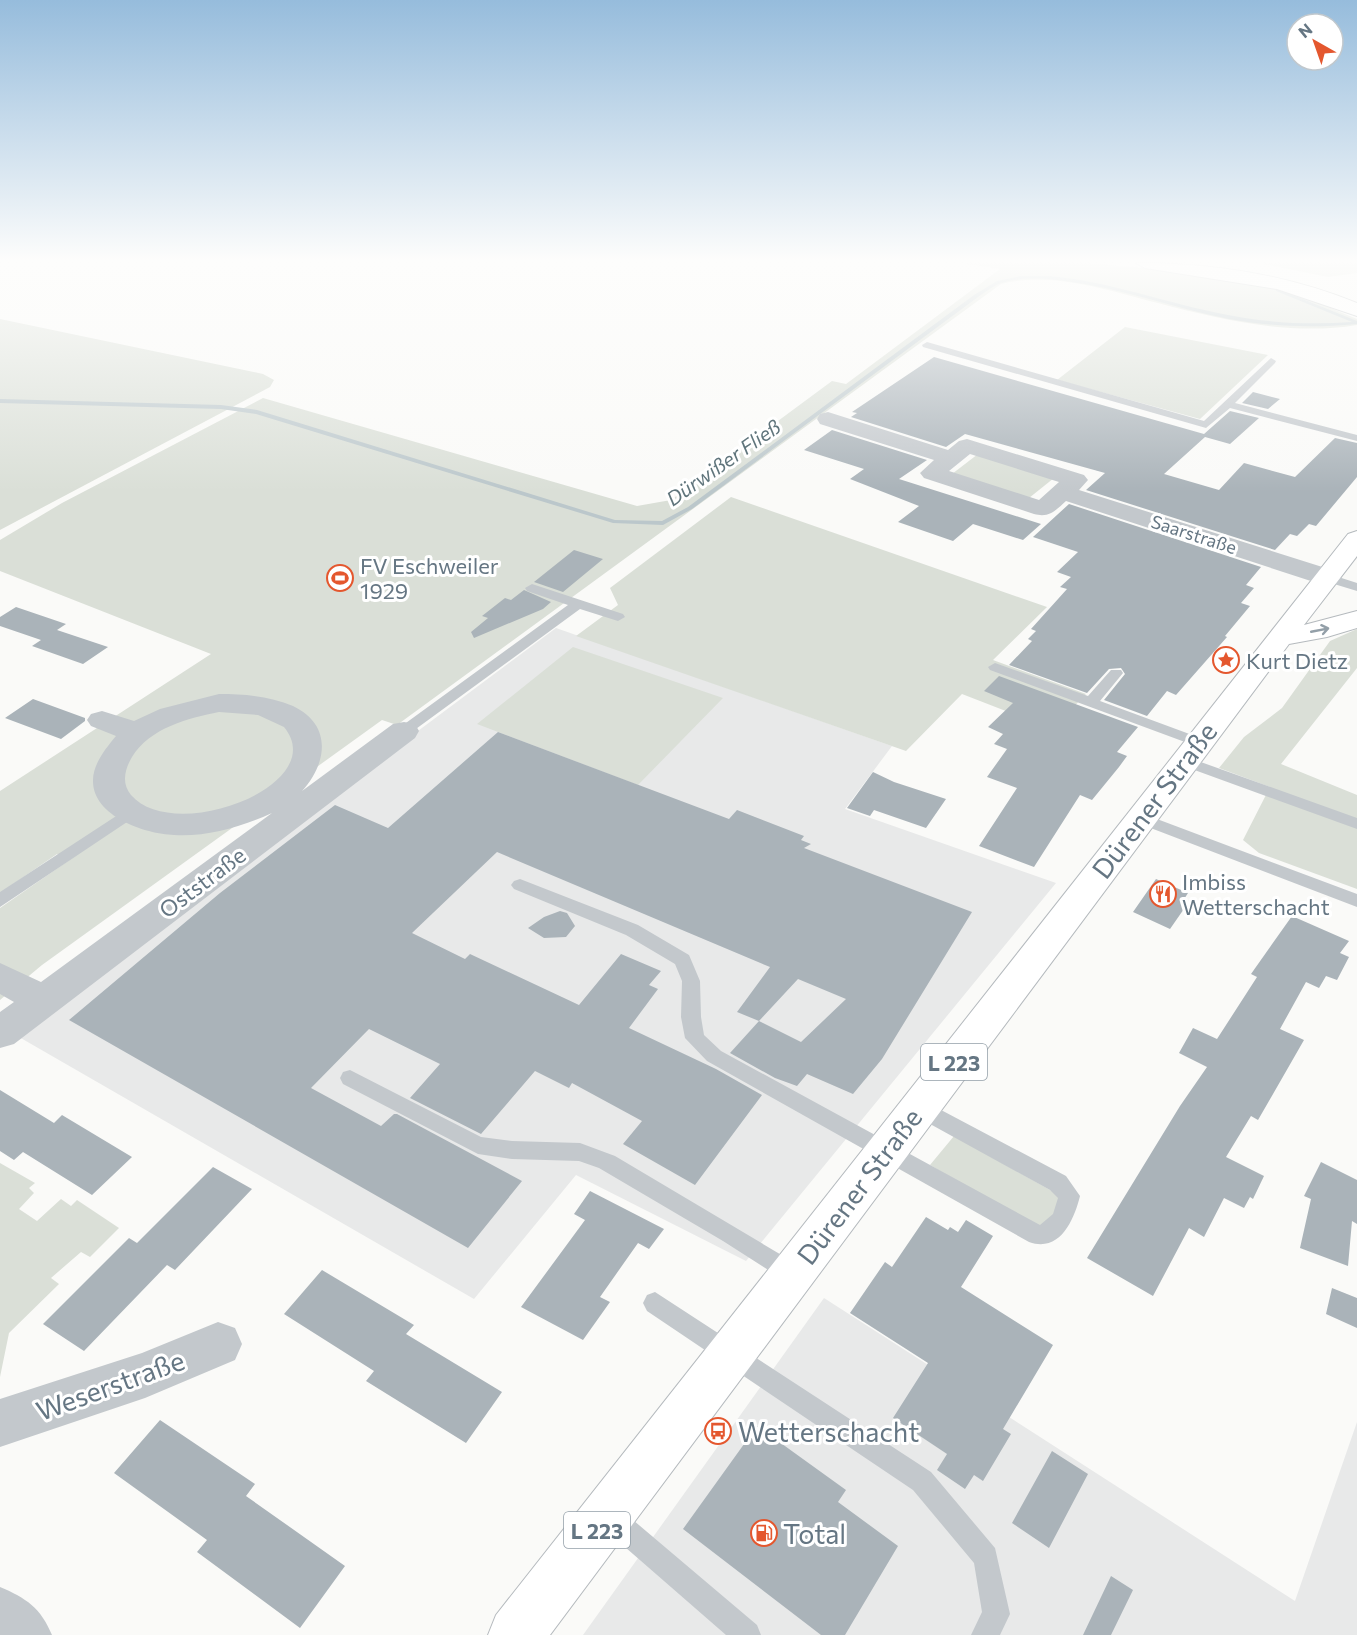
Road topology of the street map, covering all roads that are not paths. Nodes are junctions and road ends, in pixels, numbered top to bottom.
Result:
1 (927, 345) dead end
2 (1271, 361) dead end
3 (1228, 404) junction
4 (828, 419) dead end
5 (1357, 438) edge
6 (950, 458) junction
7 (1062, 492) junction
8 (1357, 539) edge
9 (1326, 577) junction
10 (1357, 587) edge
11 (532, 588) dead end
12 (578, 604) junction
13 (618, 617) dead end
14 (1357, 619) edge
15 (1281, 637) junction
16 (996, 667) dead end
17 (1116, 673) dead end
18 (1091, 702) junction
19 (102, 720) dead end
20 (404, 731) joint
21 (136, 733) junction
22 (1191, 751) junction
23 (290, 801) junction
24 (130, 812) junction
25 (1141, 818) junction
26 (1357, 824) edge
27 (520, 885) dead end
28 (0, 901) edge
29 (1357, 901) edge
30 (0, 977) edge
31 (42, 1000) junction
32 (0, 1033) edge
33 (350, 1078) dead end
34 (919, 1108) junction
35 (886, 1152) junction
36 (792, 1274) junction
37 (654, 1303) dead end
38 (218, 1344) dead end
39 (731, 1353) junction
40 (0, 1423) edge
41 (608, 1515) junction
42 (0, 1614) edge
43 (24, 1635) edge
44 (516, 1635) edge
45 (747, 1635) edge
46 (985, 1635) edge

1 - 3 lane
2 - 3 lane
3 - 5 lane
4 - 6 street
6 - 7 street
6 - 7 street
7 - 9 street, Saarstraße
8 - 9 main road, Dürener Straße / L 223
9 - 10 lane
9 - 15 main road, Dürener Straße / L 223
11 - 12 lane
12 - 13 lane
12 - 20 lane
15 -> 14 main road
15 - 22 main road, Dürener Straße / L 223
16 - 18 lane
17 - 18 lane
18 - 22 lane
19 - 21 street
20 - 23 street, Oststraße
21 - 23 street
21 - 24 street
22 - 25 main road, Dürener Straße / L 223
22 - 26 lane
23 - 24 street
23 - 31 street, Oststraße
24 - 28 lane
25 - 29 lane
25 - 34 main road, Dürener Straße / L 223
27 - 35 lane
30 - 31 street
31 - 32 street, Oststraße
33 - 36 lane
34 - 35 main road, Dürener Straße / L 223
34 - 35 lane
35 - 36 main road, Dürener Straße / L 223
36 - 39 main road, Dürener Straße / L 223
37 - 39 lane
38 - 40 street, Weserstraße
39 - 41 main road, Dürener Straße / L 223
39 - 46 lane
41 - 44 main road, Dürener Straße / L 223
41 - 45 lane
42 - 43 street

